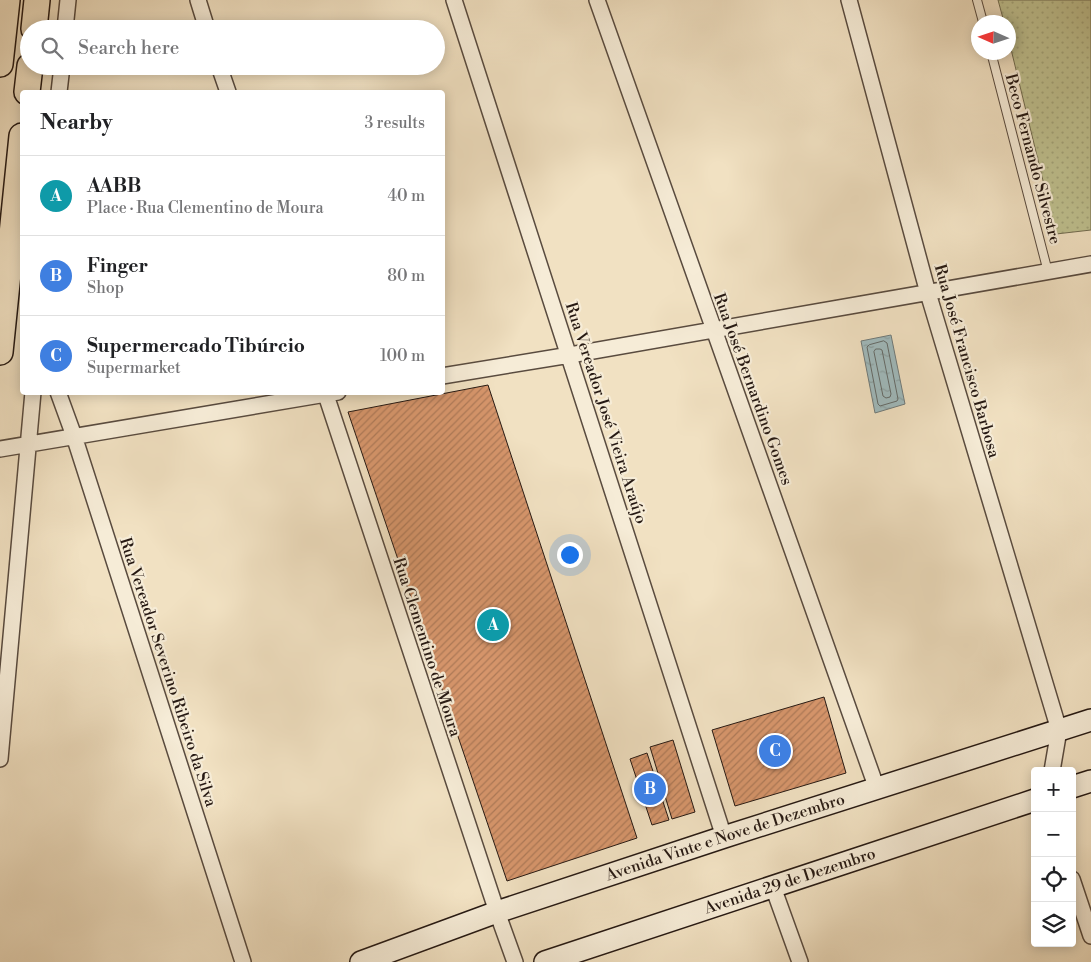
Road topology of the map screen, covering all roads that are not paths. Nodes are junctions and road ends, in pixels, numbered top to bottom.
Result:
1 (8, 0) edge
2 (37, 0) edge
3 (68, 0) edge
4 (198, 0) edge
5 (454, 0) edge
6 (597, 0) edge
7 (849, 0) edge
8 (977, 0) edge
9 (981, 15) edge
10 (35, 20) edge
11 (66, 20) edge
12 (204, 20) edge
13 (993, 60) edge
14 (0, 64) edge
15 (29, 75) edge
16 (61, 75) edge
17 (223, 75) edge
18 (27, 90) edge
19 (59, 90) edge
20 (227, 90) edge
21 (20, 156) edge
22 (1091, 264) edge
23 (1048, 272) junction
24 (928, 294) junction
25 (713, 330) junction
26 (0, 352) edge
27 (570, 355) junction
28 (445, 376) edge
29 (33, 395) edge
30 (59, 395) edge
31 (317, 395) edge
32 (330, 395) edge
33 (74, 436) junction
34 (29, 445) junction
35 (0, 449) edge
36 (1091, 720) edge
37 (1058, 730) junction
38 (0, 759) edge
39 (1053, 767) edge
40 (1091, 781) edge
41 (1076, 786) edge
42 (877, 789) junction
43 (1031, 801) edge
44 (724, 837) junction
45 (772, 887) junction
46 (1076, 891) edge
47 (497, 912) junction
48 (1091, 936) edge
49 (243, 962) edge
50 (361, 962) edge
51 (515, 962) edge
52 (545, 962) edge
53 (800, 962) edge

1 - 14 main road
2 - 10 main road
3 - 11 street
4 - 12 street
5 - 27 street, Rua Vereador José Vieira Araújo
6 - 25 street, Rua José Bernardino Gomes
7 - 24 street, Rua José Francisco Barbosa
8 - 9 lane
13 - 23 lane, Beco Fernando Silvestre
15 - 18 main road
16 - 19 street
17 - 20 street
21 - 26 main road
22 - 23 street
23 - 24 street
24 - 25 street
24 - 37 street, Rua José Francisco Barbosa
25 - 27 street
25 - 42 street, Rua José Bernardino Gomes
27 - 28 street
27 - 44 street, Rua Vereador José Vieira Araújo
29 - 34 street
30 - 33 street, Rua Vereador Severino Ribeiro da Silva
31 - 33 street
32 - 47 street, Rua Clementino de Moura
33 - 34 street
33 - 49 street, Rua Vereador Severino Ribeiro da Silva
34 - 35 street
34 - 38 street
36 - 37 main road, Avenida Vinte e Nove de Dezembro
37 - 39 street
37 - 42 main road, Avenida Vinte e Nove de Dezembro
40 - 41 main road
42 - 44 main road, Avenida Vinte e Nove de Dezembro
43 - 45 main road, Avenida 29 de Dezembro
44 - 47 main road, Avenida Vinte e Nove de Dezembro
45 - 52 main road, Avenida 29 de Dezembro
45 - 53 street
46 - 48 street
47 - 50 main road, Avenida Vinte e Nove de Dezembro
47 - 51 street, Rua Clementino de Moura

